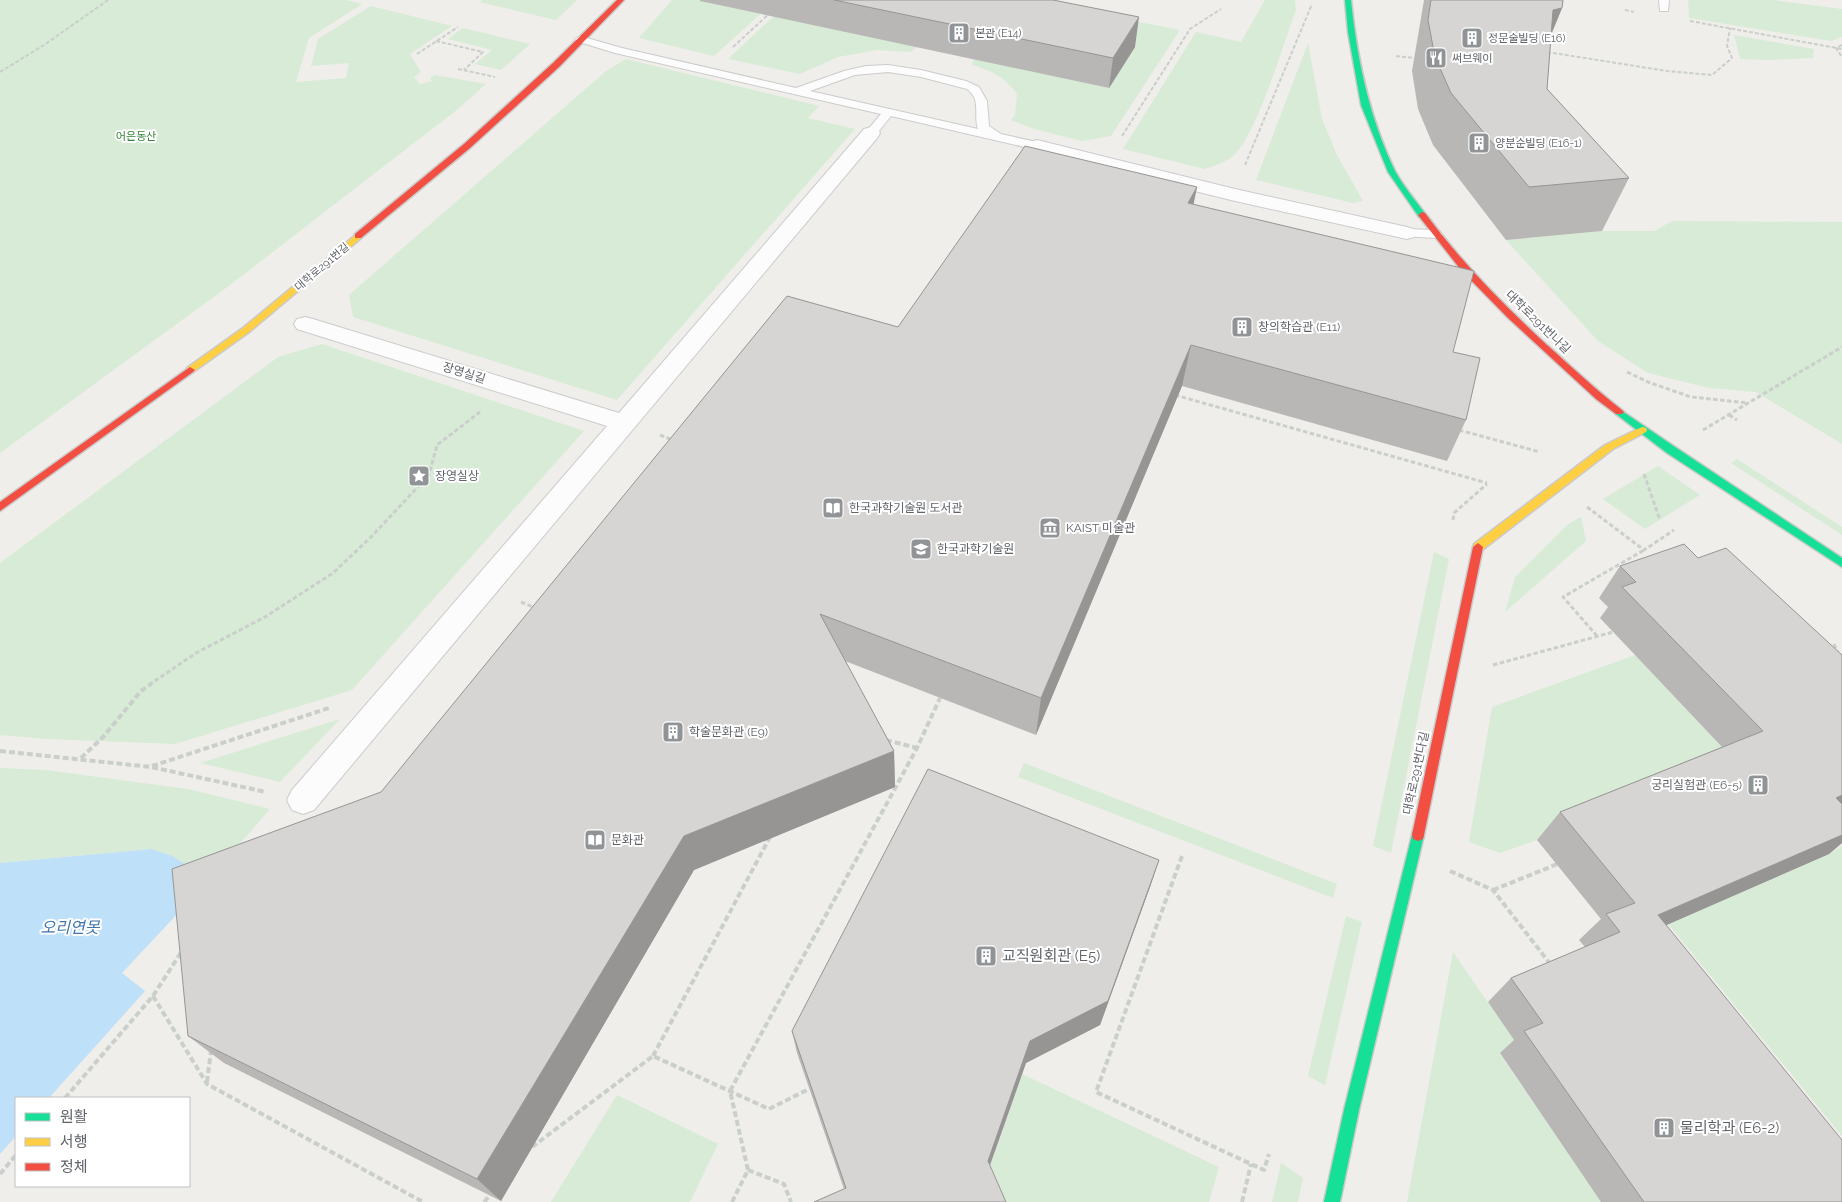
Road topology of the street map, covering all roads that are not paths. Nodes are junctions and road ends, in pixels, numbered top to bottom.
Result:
1 (621, 0) edge
2 (1348, 0) edge
3 (580, 39) junction
4 (797, 91) junction
5 (890, 112) junction
6 (871, 134) joint
7 (996, 136) junction
8 (1037, 146) joint
9 (1406, 233) joint
10 (1435, 234) junction
11 (305, 324) dead end
12 (624, 423) junction
13 (1642, 430) junction
14 (0, 507) edge
15 (1842, 563) edge
16 (302, 800) road end
17 (1332, 1202) edge

1 - 3 street, 대학로291번길
2 - 10 street, 대학로291번나길
3 - 4 lane
3 - 14 street, 대학로291번길
4 - 5 lane
4 - 7 lane
5 - 6 lane
5 - 7 lane
6 - 12 street
7 - 8 lane
8 - 9 street
9 - 10 lane
10 - 13 street, 대학로291번나길
11 - 12 street, 장영실길
12 - 16 street
13 - 15 street, 대학로291번나길
13 - 17 street, 대학로291번다길

